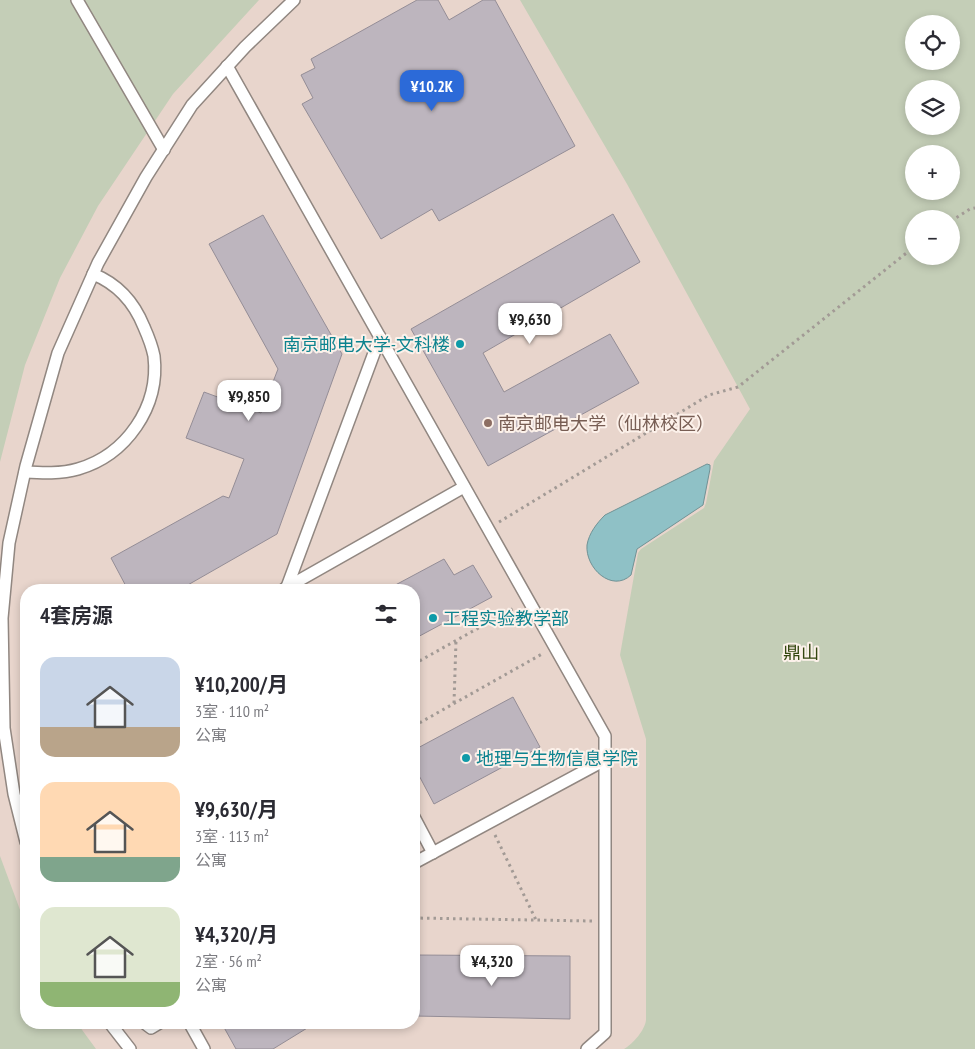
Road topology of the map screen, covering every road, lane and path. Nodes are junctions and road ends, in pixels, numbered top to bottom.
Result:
1 (77, 0) edge
2 (294, 0) edge
3 (227, 66) junction
4 (164, 150) junction
5 (975, 208) edge
6 (960, 215) edge
7 (905, 254) edge
8 (93, 274) junction
9 (380, 337) junction
10 (25, 472) junction
11 (464, 487) junction
12 (488, 529) junction
13 (288, 584) edge
14 (295, 584) edge
15 (528, 600) junction
16 (456, 641) junction
17 (555, 647) junction
18 (420, 661) edge
19 (454, 704) junction
20 (420, 723) edge
21 (605, 760) junction
22 (20, 818) edge
23 (489, 823) junction
24 (420, 828) edge
25 (433, 853) junction
26 (420, 860) edge
27 (420, 918) edge
28 (536, 920) junction
29 (605, 921) junction
30 (113, 1029) edge
31 (193, 1029) edge
32 (130, 1049) edge
33 (204, 1049) edge
34 (587, 1049) edge

1 - 4 lane
2 - 3 lane
3 - 4 lane
3 - 9 lane
4 - 8 lane
5 - 6 path
7 - 12 path
8 - 10 lane
8 - 10 lane
9 - 11 lane
9 - 13 lane
10 - 22 lane
11 - 12 lane
11 - 14 lane
12 - 15 lane
15 - 16 path
15 - 17 lane
16 - 18 path
16 - 19 path
17 - 19 path
17 - 21 lane
19 - 20 path
21 - 23 lane
21 - 29 lane
23 - 25 lane
23 - 28 path
24 - 25 lane
25 - 26 lane
27 - 28 path
28 - 29 path
29 - 34 lane
30 - 32 lane
31 - 33 lane

